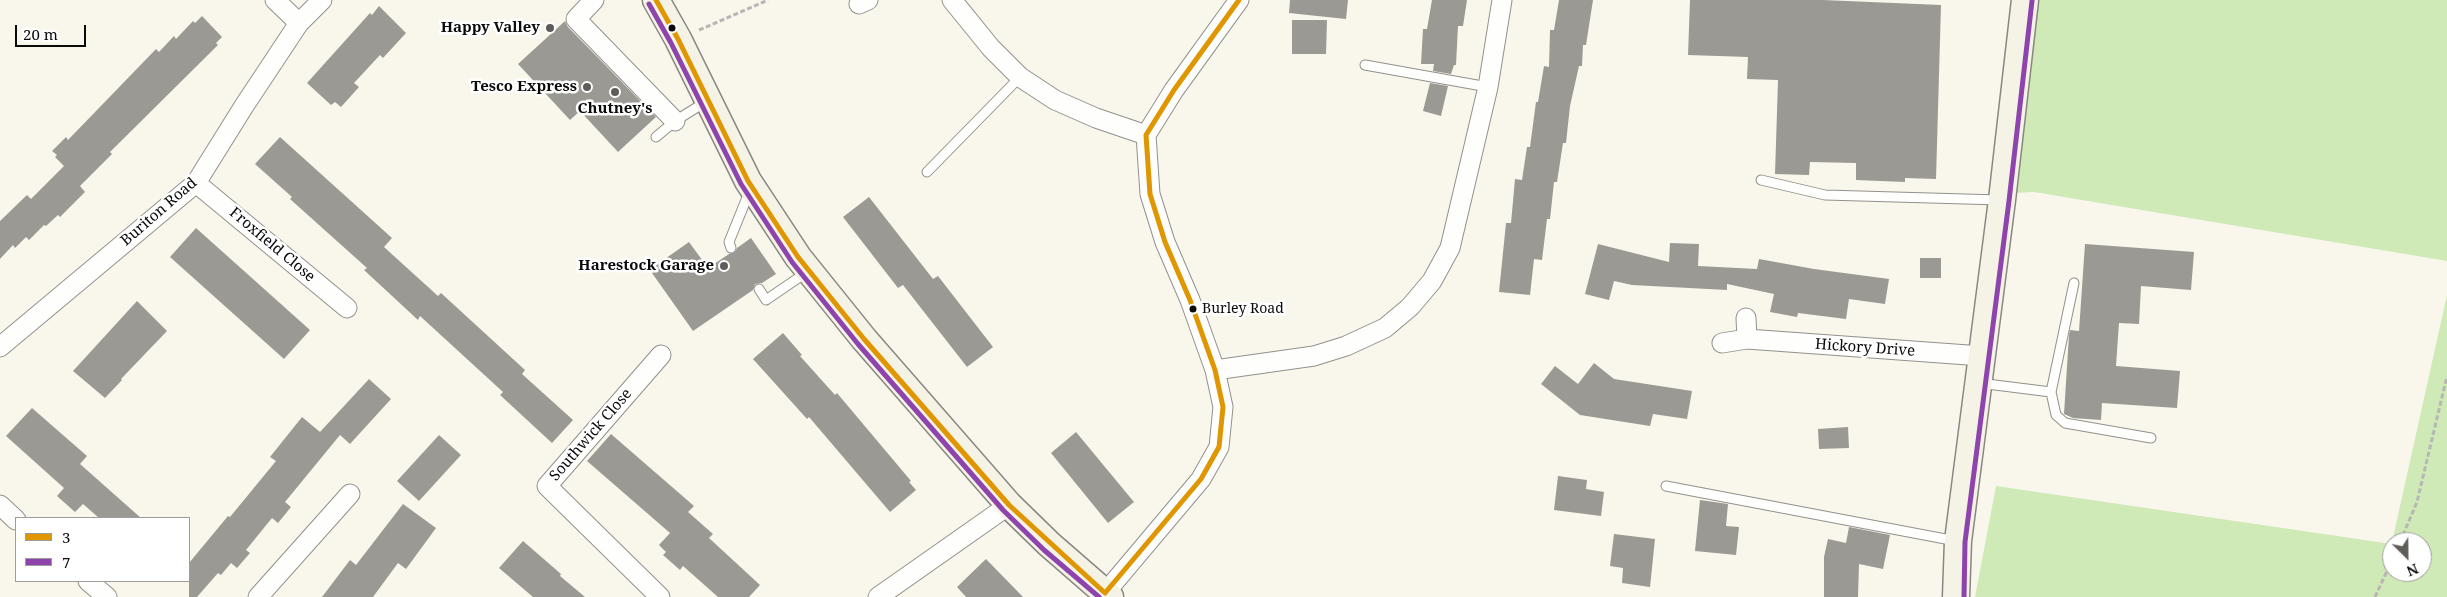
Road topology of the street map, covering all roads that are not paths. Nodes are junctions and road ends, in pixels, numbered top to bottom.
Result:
1 (275, 0) edge
2 (322, 0) edge
3 (594, 0) edge
4 (656, 0) edge
5 (952, 0) edge
6 (1239, 0) edge
7 (1502, 0) edge
8 (2025, 0) edge
9 (299, 23) junction
10 (1365, 65) dead end
11 (1020, 77) junction
12 (1488, 87) junction
13 (708, 101) junction
14 (675, 121) junction
15 (1146, 135) junction
16 (656, 137) dead end
17 (926, 172) dead end
18 (1761, 180) dead end
19 (196, 183) junction
20 (751, 186) junction
21 (2002, 200) junction
22 (731, 248) dead end
23 (809, 270) junction
24 (2074, 283) dead end
25 (759, 289) dead end
26 (347, 308) dead end
27 (1746, 318) dead end
28 (1747, 339) junction
29 (1722, 342) dead end
30 (0, 347) edge
31 (661, 355) dead end
32 (1982, 356) junction
33 (1215, 370) junction
34 (1979, 383) junction
35 (2051, 392) junction
36 (2152, 438) dead end
37 (1666, 486) dead end
38 (350, 494) dead end
39 (0, 505) edge
40 (1009, 505) junction
41 (15, 519) edge
42 (1958, 541) junction
43 (89, 582) edge
44 (1107, 595) edge
45 (107, 597) edge
46 (258, 597) edge
47 (660, 597) edge
48 (878, 597) edge
49 (1956, 597) edge

1 - 9 street
2 - 9 street, Buriton Road
3 - 14 street
4 - 13 street
5 - 11 street
6 - 15 street
7 - 12 street
8 - 21 street
9 - 19 street, Buriton Road
10 - 12 lane
11 - 15 street
11 - 17 lane
12 - 33 street
13 - 14 lane
13 - 20 street
14 - 16 lane
15 - 33 street
18 - 21 lane
19 - 26 street, Froxfield Close
19 - 30 street, Buriton Road
20 - 22 lane
20 - 23 street
21 - 32 street
23 - 25 lane
23 - 40 street
24 - 35 lane
27 - 28 street
28 - 29 street, Hickory Drive
28 - 32 street, Hickory Drive
31 - 47 street, Southwick Close
32 - 34 street
33 - 44 street
34 - 35 lane
34 - 42 street
35 - 36 lane
37 - 42 lane
38 - 46 street
39 - 41 street
40 - 44 street
40 - 48 street
42 - 49 street
43 - 45 street

